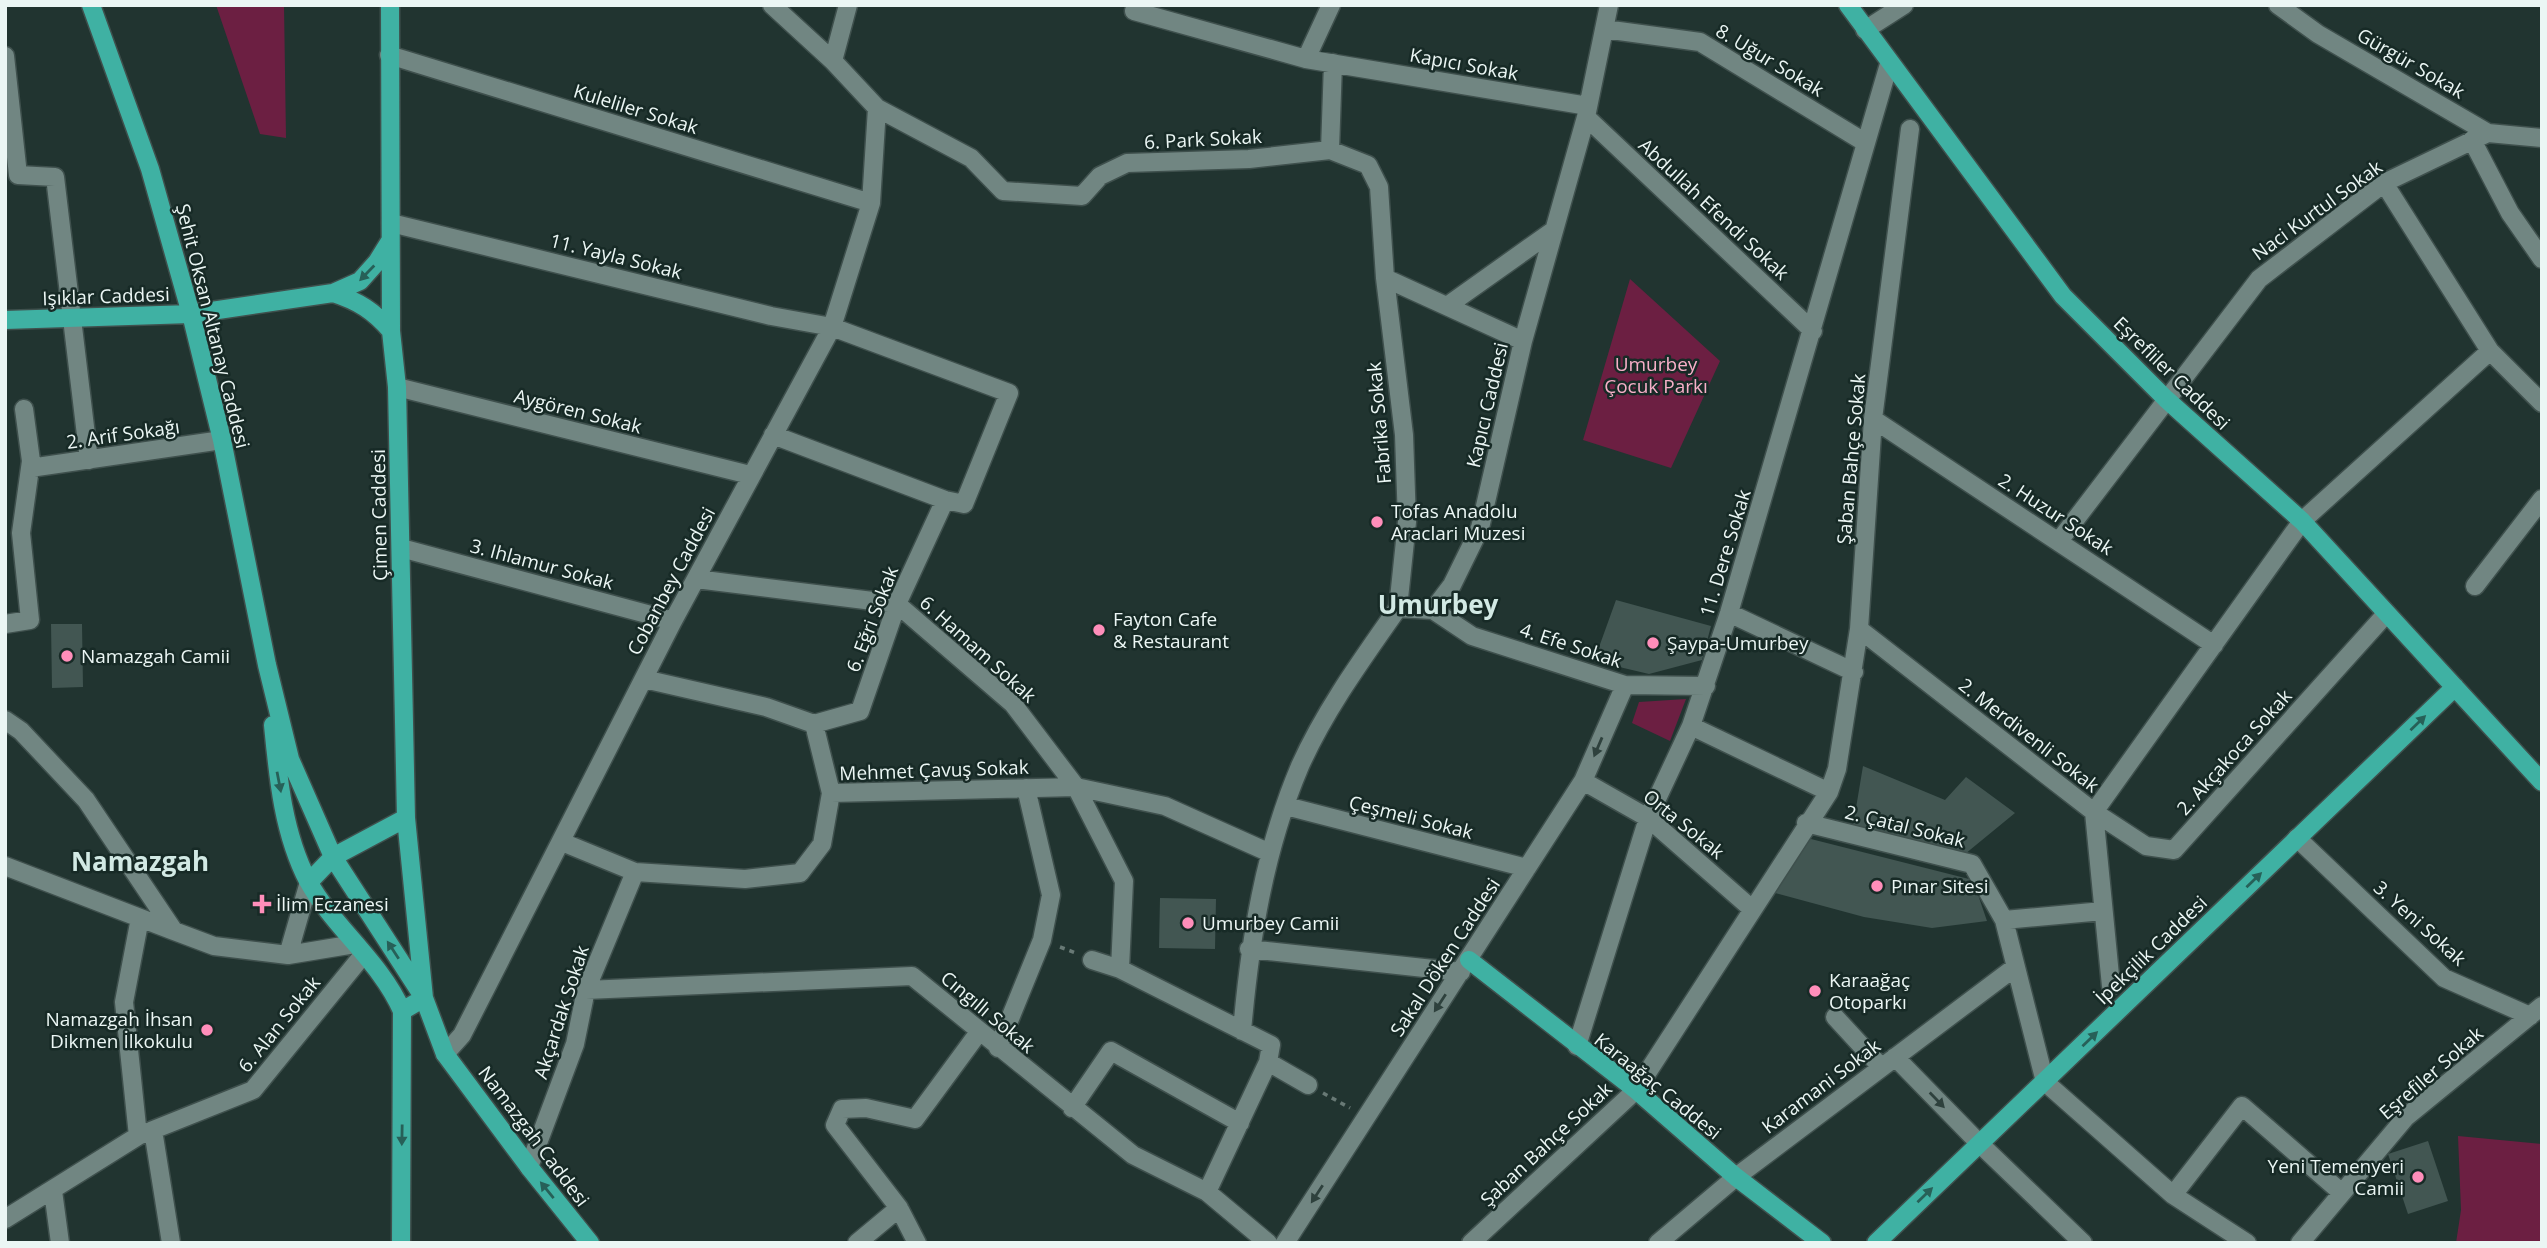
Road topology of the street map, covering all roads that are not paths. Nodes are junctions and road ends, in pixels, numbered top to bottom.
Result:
1 (91, 5) edge
2 (390, 5) edge
3 (772, 5) edge
4 (848, 5) edge
5 (1331, 5) edge
6 (1608, 5) edge
7 (1848, 5) edge
8 (1904, 5) edge
9 (2278, 5) edge
10 (1134, 11) dead end
11 (1604, 29) junction
12 (1865, 30) junction
13 (389, 55) junction
14 (5, 56) edge
15 (1306, 59) junction
16 (833, 61) junction
17 (1333, 63) junction
18 (1889, 64) junction
19 (877, 108) junction
20 (1587, 111) junction
21 (1910, 129) dead end
22 (2480, 137) junction
23 (2542, 138) edge
24 (1866, 143) junction
25 (1330, 150) junction
26 (12, 175) edge
27 (2384, 183) junction
28 (871, 203) junction
29 (1554, 230) junction
30 (391, 231) junction
31 (2542, 259) edge
32 (1385, 278) junction
33 (332, 293) junction
34 (1447, 306) junction
35 (191, 314) junction
36 (73, 319) junction
37 (5, 320) edge
38 (832, 327) junction
39 (391, 331) junction
40 (1813, 331) junction
41 (1523, 341) junction
42 (2490, 351) junction
43 (397, 387) junction
44 (2166, 399) junction
45 (2542, 403) edge
46 (24, 410) dead end
47 (1873, 419) junction
48 (773, 435) junction
49 (222, 440) junction
50 (89, 460) junction
51 (30, 468) junction
52 (750, 475) junction
53 (2542, 499) edge
54 (945, 500) junction
55 (2302, 522) junction
56 (2059, 541) junction
57 (401, 548) junction
58 (5, 554) edge
59 (24, 557) junction
60 (696, 579) junction
61 (2475, 586) dead end
62 (897, 604) junction
63 (1398, 608) junction
64 (1433, 610) junction
65 (1729, 613) junction
66 (2386, 614) junction
67 (673, 621) junction
68 (5, 624) edge
69 (1859, 629) junction
70 (2214, 645) junction
71 (267, 665) junction
72 (1854, 672) junction
73 (644, 679) junction
74 (1625, 685) junction
75 (1706, 686) junction
76 (2455, 687) junction
77 (5, 720) edge
78 (814, 724) junction
79 (1690, 726) junction
80 (1583, 781) junction
81 (2542, 782) edge
82 (1076, 787) junction
83 (1026, 788) junction
84 (1829, 792) junction
85 (831, 793) junction
86 (1286, 806) junction
87 (2094, 812) junction
88 (406, 818) junction
89 (1648, 818) junction
90 (1806, 824) junction
91 (2297, 838) junction
92 (562, 842) junction
93 (1270, 853) junction
94 (333, 857) junction
95 (5, 866) edge
96 (1527, 868) junction
97 (635, 872) junction
98 (309, 882) junction
99 (1752, 909) junction
100 (2103, 911) junction
101 (140, 918) junction
102 (2004, 920) junction
103 (174, 931) junction
104 (359, 949) junction
105 (1249, 949) junction
106 (288, 955) junction
107 (1092, 960) road end
108 (1465, 966) junction
109 (2014, 968) junction
110 (1121, 969) junction
111 (2111, 986) dead end
112 (586, 990) junction
113 (424, 998) junction
114 (402, 1011) junction
115 (2536, 1011) edge
116 (1835, 1017) dead end
117 (1242, 1031) junction
118 (979, 1032) junction
119 (1577, 1046) junction
120 (998, 1048) junction
121 (446, 1054) junction
122 (1268, 1062) junction
123 (1888, 1062) junction
124 (2045, 1082) junction
125 (1308, 1085) road end
126 (1636, 1090) junction
127 (1072, 1108) junction
128 (1240, 1124) junction
129 (145, 1133) junction
130 (1979, 1143) junction
131 (529, 1167) junction
132 (1736, 1177) junction
133 (53, 1191) junction
134 (1207, 1192) junction
135 (2342, 1193) junction
136 (2173, 1195) junction
137 (899, 1208) junction
138 (5, 1219) edge
139 (60, 1243) edge
140 (171, 1243) edge
141 (401, 1243) edge
142 (590, 1243) edge
143 (857, 1243) edge
144 (917, 1243) edge
145 (1268, 1243) edge
146 (1285, 1243) edge
147 (1471, 1243) edge
148 (1658, 1243) edge
149 (1822, 1243) edge
150 (1876, 1243) edge
151 (2083, 1243) edge
152 (2248, 1243) edge
153 (2300, 1243) edge

1 - 35 main road, Şehit Oksan Altanay Caddesi
2 - 13 main road, Çimen Caddesi
3 - 16 street
4 - 16 street
5 - 15 street
6 - 11 street, Kapıcı Caddesi
7 - 12 main road, Eşrefliler Caddesi
8 - 12 street
9 - 22 street, Gürgür Sokak
10 - 15 street, Kapıcı Sokak
11 - 20 street, Kapıcı Caddesi
11 - 24 street, 8. Uğur Sokak
12 - 18 main road, Eşrefliler Caddesi
13 - 28 street, Kuleliler Sokak
13 - 30 main road, Çimen Caddesi
14 - 26 street
15 - 17 street, Kapıcı Sokak
16 - 19 street
17 - 20 street, Kapıcı Sokak
17 - 25 street
18 - 24 street, 11. Dere Sokak
18 - 44 main road, Eşrefliler Caddesi
19 - 25 street, 6. Park Sokak
19 - 28 street, Cobanbey Caddesi
20 - 29 street, Kapıcı Caddesi
20 - 40 street, Abdullah Efendi Sokak
21 - 47 street, Şaban Bahçe Sokak
22 - 23 street
22 - 27 street, Naci Kurtul Sokak
22 - 31 street
24 - 40 street, 11. Dere Sokak
25 - 32 street, 6. Park Sokak
26 - 36 street
27 - 42 street
27 - 44 street, Naci Kurtul Sokak
28 - 38 street, Cobanbey Caddesi
29 - 34 street
29 - 41 street, Kapıcı Caddesi
30 -> 33 main road
30 - 38 street, 11. Yayla Sokak
30 - 39 main road, Çimen Caddesi
32 - 34 street
32 - 63 street, Fabrika Sokak
33 - 35 main road, Işıklar Caddesi
33 - 39 main road
34 - 41 street
35 - 36 main road, Işıklar Caddesi
35 - 49 main road, Şehit Oksan Altanay Caddesi
36 - 37 main road, Işıklar Caddesi
36 - 50 street
38 - 48 street, Cobanbey Caddesi
38 - 54 street, 11. Yayla Sokak
39 - 43 main road, Çimen Caddesi
40 - 65 street, 11. Dere Sokak
41 - 64 street, Kapıcı Caddesi
42 - 45 street
42 - 55 street
43 - 52 street, Aygören Sokak
43 - 57 main road, Çimen Caddesi
44 - 55 main road, Eşrefliler Caddesi
44 - 56 street, Naci Kurtul Sokak
46 - 51 street
47 - 56 street, 2. Huzur Sokak
47 - 69 street, Şaban Bahçe Sokak
48 - 52 street, Cobanbey Caddesi
48 - 54 street
49 - 50 street, 2. Arif Sokağı
49 - 71 main road, Şehit Oksan Altanay Caddesi
50 - 51 street, 2. Arif Sokağı
51 - 59 street
52 - 60 street, Cobanbey Caddesi
53 - 61 street
54 - 62 street, 6. Eğri Sokak
55 - 66 main road, Eşrefliler Caddesi
55 - 70 street
56 - 70 street, 2. Huzur Sokak
57 - 67 street, 3. Ihlamur Sokak
57 - 88 main road, Çimen Caddesi
58 - 59 street
59 - 68 street
60 - 62 street, 6. Hamam Sokak
60 - 67 street, Cobanbey Caddesi
62 - 78 street, 6. Eğri Sokak
62 - 82 street, 6. Hamam Sokak
63 - 64 street
63 - 86 street
64 - 74 street, 4. Efe Sokak
65 - 72 street
65 - 75 street, 11. Dere Sokak
66 - 76 main road, Eşrefliler Caddesi
66 - 87 street, 2. Akçakoca Sokak
67 - 73 street, Cobanbey Caddesi
69 - 72 street, Şaban Bahçe Sokak
69 - 87 street, 2. Merdivenli Sokak
70 - 87 street
71 - 94 main road, Şehit Oksan Altanay Caddesi
71 -> 98 main road, Şehit Oksan Altanay Caddesi
72 - 84 street, Şaban Bahçe Sokak
73 - 78 street
73 - 92 street, Cobanbey Caddesi
74 - 75 street, 4. Efe Sokak
74 -> 80 street, Sakal Döken Caddesi
75 - 79 street, 11. Dere Sokak
76 - 81 main road, Eşrefliler Caddesi
91 -> 76 main road, İpekçilik Caddesi
77 - 103 street
78 - 85 street
79 - 84 street
79 - 89 street, 11. Dere Sokak
80 - 89 street, Orta Sokak
80 - 96 street, Sakal Döken Caddesi
82 - 83 street, Mehmet Çavuş Sokak
82 - 93 street, Mehmet Çavuş Sokak
82 - 110 street, 6. Hamam Sokak
83 - 85 street, Mehmet Çavuş Sokak
83 - 120 street
84 - 90 street, Şaban Bahçe Sokak
85 - 97 street, Mehmet Çavuş Sokak
86 - 93 street
86 - 96 street, Çeşmeli Sokak
87 - 100 street, 2. Merdivenli Sokak
88 - 94 main road
88 - 113 main road, Çimen Caddesi
89 - 99 street, Orta Sokak
89 - 119 street, 11. Dere Sokak
90 - 99 street, Şaban Bahçe Sokak
90 - 102 street, 2. Çatal Sokak
91 - 115 street, 3. Yeni Sokak
124 -> 91 main road, İpekçilik Caddesi
92 - 97 street, Mehmet Çavuş Sokak
92 - 121 street, Cobanbey Caddesi
93 - 105 street
94 - 98 main road
113 -> 94 main road, Şehit Oksan Altanay Caddesi
95 - 101 street
96 - 108 street, Sakal Döken Caddesi
97 - 112 street, Akçardak Sokak
98 - 104 main road, Şehit Oksan Altanay Caddesi
98 - 106 street
99 - 126 street, Şaban Bahçe Sokak
100 - 102 street
100 - 111 street, 2. Merdivenli Sokak
101 - 103 street
101 - 129 street
102 - 109 street, 2. Çatal Sokak
103 - 106 street
104 - 106 street
104 - 114 main road, Şehit Oksan Altanay Caddesi
104 - 129 street, 6. Alan Sokak
105 - 108 street
105 - 117 street
107 - 110 street
108 - 119 main road, Karaağaç Caddesi
108 -> 146 street, Sakal Döken Caddesi
109 - 123 street, Karamani Sokak
109 - 124 street, 2. Çatal Sokak
110 - 117 street
112 - 118 street, Cıngıllı Sokak
112 - 131 street, Akçardak Sokak
113 - 114 main road
113 - 121 main road, Şehit Oksan Altanay Caddesi
114 -> 141 main road, Şehit Oksan Altanay Caddesi
115 - 135 street, Eşrefiler Sokak
116 - 123 street
117 - 122 street
118 - 120 street, Cıngıllı Sokak
118 - 137 street
119 - 126 main road, Karaağaç Caddesi
120 - 127 street, Cıngıllı Sokak
121 - 131 main road, Namazgah Caddesi
122 - 125 street
122 - 128 street
123 -> 130 street
123 - 132 street, Karamani Sokak
124 - 130 main road, İpekçilik Caddesi
124 - 136 street
126 - 132 main road, Karaağaç Caddesi
126 - 147 street, Şaban Bahçe Sokak
127 - 128 street
127 - 134 street, Cıngıllı Sokak
128 - 134 street
129 - 133 street, 6. Alan Sokak
129 - 140 street
150 -> 130 main road, İpekçilik Caddesi
130 - 151 street
142 -> 131 main road, Namazgah Caddesi
132 - 148 street, Karamani Sokak
132 - 149 main road, Karaağaç Caddesi
133 - 138 street, 6. Alan Sokak
133 - 139 street
134 - 145 street, Cıngıllı Sokak
135 - 136 street
135 - 153 street, Eşrefiler Sokak
136 - 152 street
137 - 143 street
137 - 144 street

